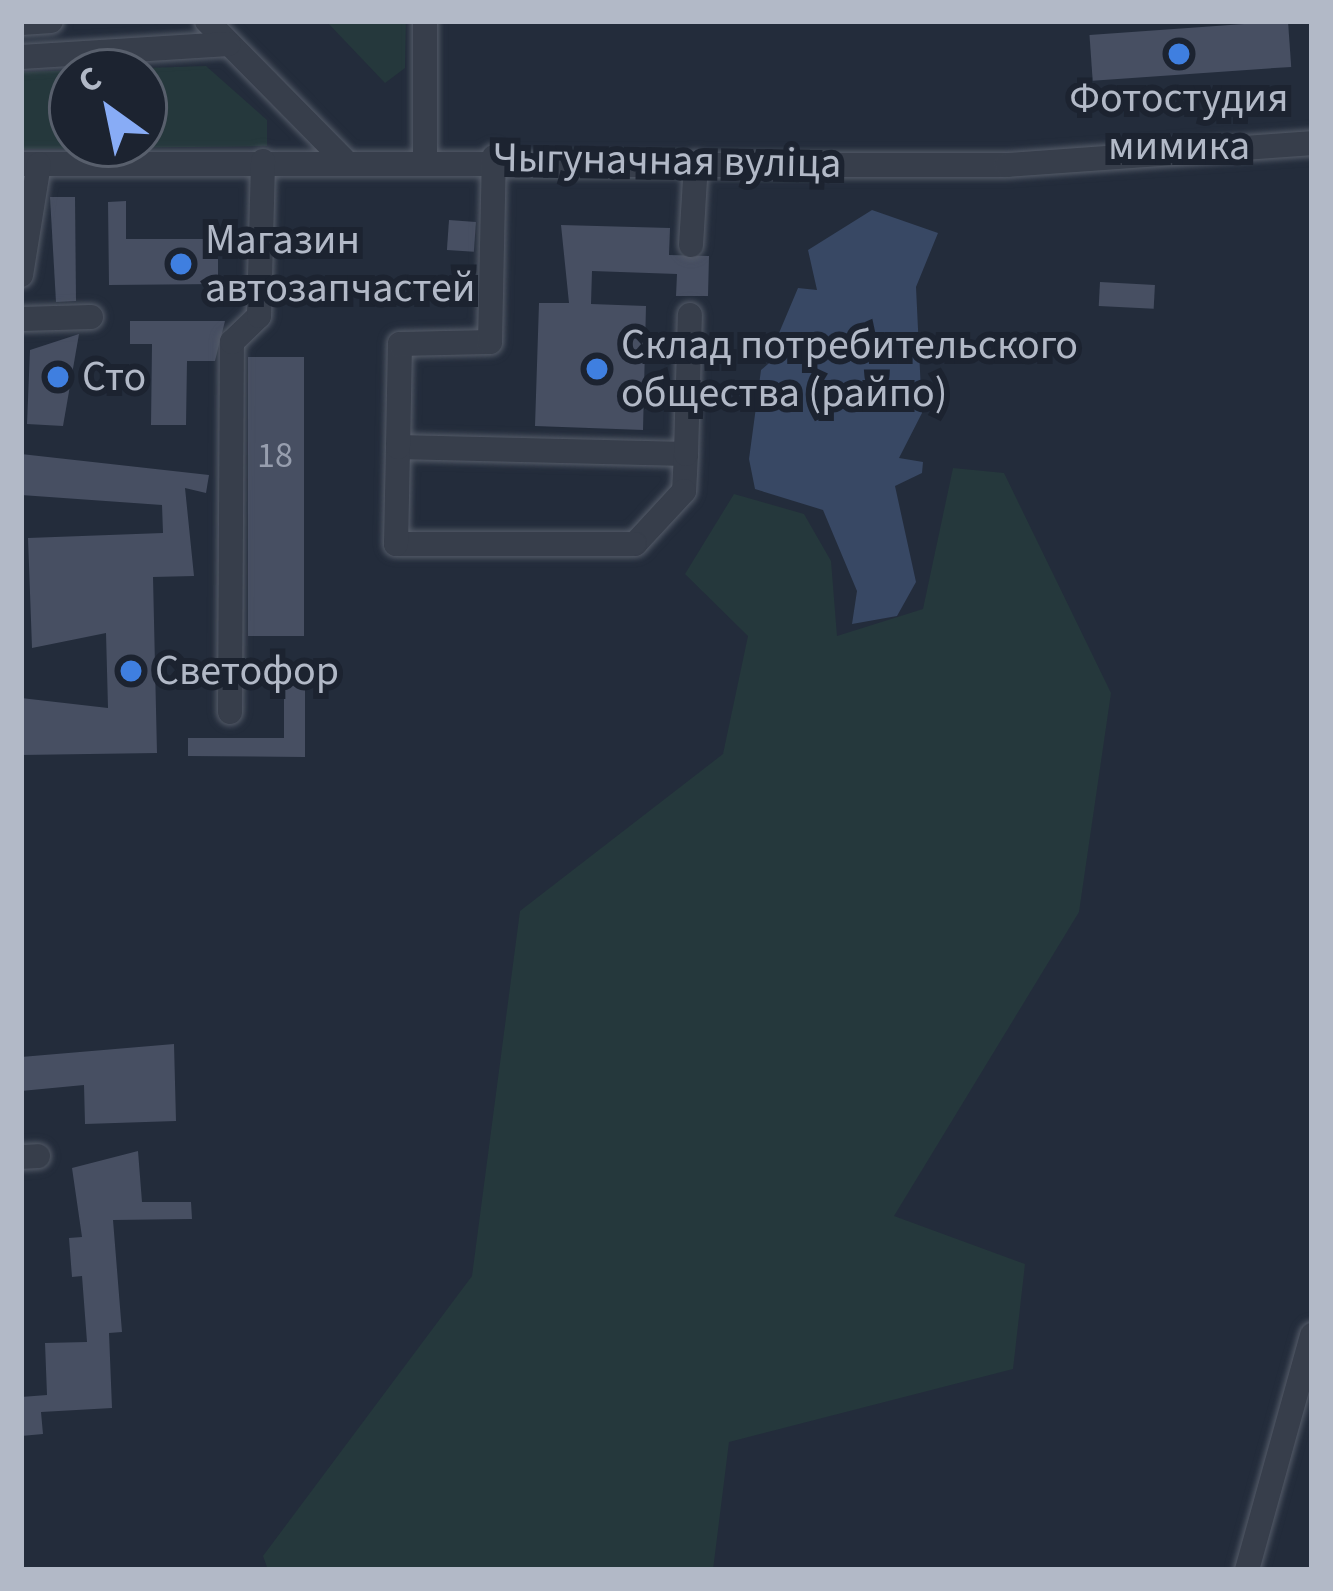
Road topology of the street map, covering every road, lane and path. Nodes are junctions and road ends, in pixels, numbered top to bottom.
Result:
1 (51, 21) edge
2 (207, 21) edge
3 (425, 21) edge
4 (21, 23) edge
5 (230, 44) junction
6 (21, 57) edge
7 (1312, 143) edge
8 (494, 157) junction
9 (425, 158) junction
10 (343, 159) junction
11 (263, 161) junction
12 (695, 163) junction
13 (30, 164) edge
14 (691, 245) dead end
15 (21, 275) edge
16 (690, 315) dead end
17 (91, 317) dead end
18 (21, 320) edge
19 (398, 447) junction
20 (686, 454) junction
21 (230, 712) dead end
22 (1312, 1335) edge
23 (1246, 1570) edge

1 - 4 street
2 - 5 street
3 - 9 street
5 - 6 street
5 - 10 street
7 - 12 street, Чыгуначная вуліца
8 - 9 street, Чыгуначная вуліца
8 - 12 street, Чыгуначная вуліца
8 - 19 street
9 - 10 street, Чыгуначная вуліца
10 - 11 street, Чыгуначная вуліца
11 - 13 street, Чыгуначная вуліца
11 - 21 street
12 - 14 street
13 - 15 street
16 - 20 street
17 - 18 street
19 - 20 street
19 - 20 street
22 - 23 street

